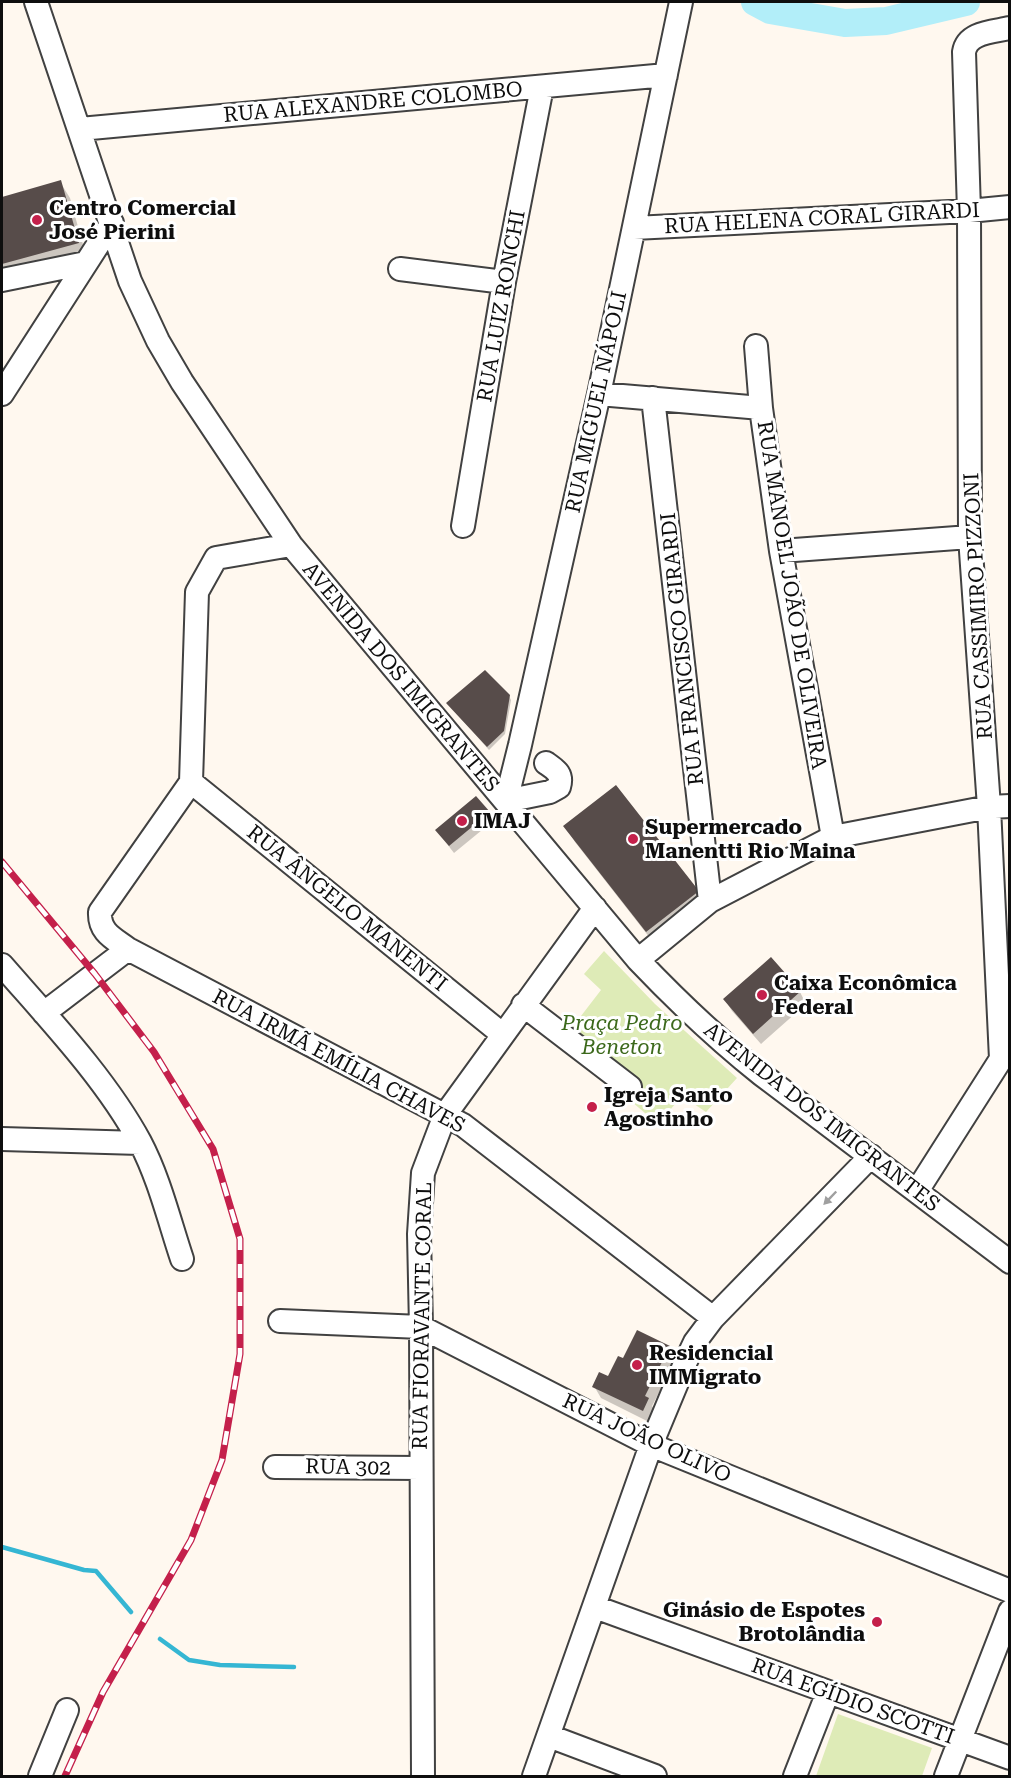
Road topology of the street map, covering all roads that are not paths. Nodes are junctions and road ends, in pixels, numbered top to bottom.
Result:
1 (36, 2) edge
2 (681, 2) edge
3 (1010, 28) edge
4 (666, 75) junction
5 (542, 87) junction
6 (80, 129) junction
7 (1010, 207) edge
8 (969, 211) junction
9 (112, 223) junction
10 (634, 228) junction
11 (86, 263) junction
12 (400, 269) dead end
13 (2, 280) edge
14 (504, 282) junction
15 (756, 346) dead end
16 (2, 394) edge
17 (599, 394) junction
18 (653, 398) junction
19 (761, 408) junction
20 (463, 526) dead end
21 (970, 537) junction
22 (291, 545) junction
23 (781, 552) junction
24 (546, 763) dead end
25 (191, 782) junction
26 (506, 801) junction
27 (999, 807) edge
28 (833, 837) junction
29 (710, 901) junction
30 (595, 908) junction
31 (128, 949) junction
32 (638, 960) junction
33 (2, 965) edge
34 (523, 1005) junction
35 (44, 1013) junction
36 (502, 1034) junction
37 (630, 1087) dead end
38 (445, 1115) junction
39 (2, 1140) edge
40 (140, 1143) junction
41 (871, 1156) junction
42 (917, 1191) junction
43 (182, 1259) dead end
44 (1010, 1262) edge
45 (713, 1318) junction
46 (280, 1320) dead end
47 (421, 1327) junction
48 (651, 1445) junction
49 (274, 1467) dead end
50 (421, 1468) junction
51 (1010, 1591) edge
52 (595, 1607) junction
53 (1010, 1611) edge
54 (828, 1692) junction
55 (67, 1710) dead end
56 (549, 1736) junction
57 (960, 1740) junction
58 (1010, 1758) edge
59 (40, 1776) edge
60 (423, 1776) edge
61 (534, 1776) edge
62 (655, 1776) edge
63 (795, 1776) edge
64 (946, 1776) edge

1 - 6 street, AVENIDA DOS IMIGRANTES
2 - 4 street, RUA MIGUEL NÁPOLI
3 - 8 street, RUA CASSIMIRO PIZZONI
4 - 5 street, RUA ALEXANDRE COLOMBO
4 - 10 street, RUA MIGUEL NÁPOLI
5 - 6 street, RUA ALEXANDRE COLOMBO
5 - 14 street, RUA LUIZ RONCHI
6 - 9 street, AVENIDA DOS IMIGRANTES
7 - 8 street, RUA HELENA CORAL GIRARDI
8 - 10 street, RUA HELENA CORAL GIRARDI
8 - 21 street, RUA CASSIMIRO PIZZONI
9 - 11 street
9 - 22 street, AVENIDA DOS IMIGRANTES
10 - 17 street, RUA MIGUEL NÁPOLI
11 - 13 street
11 - 16 street
12 - 14 street
14 - 20 street, RUA LUIZ RONCHI
15 - 19 street
17 - 18 street, RUA MANOEL JOÃO DE OLIVEIRA
17 - 26 street, RUA MIGUEL NÁPOLI
18 - 19 street, RUA MANOEL JOÃO DE OLIVEIRA
18 - 29 street, RUA FRANCISCO GIRARDI
19 - 23 street, RUA MANOEL JOÃO DE OLIVEIRA
21 - 23 street
21 - 27 street, RUA CASSIMIRO PIZZONI
22 - 25 street
22 - 26 street, AVENIDA DOS IMIGRANTES
23 - 28 street, RUA MANOEL JOÃO DE OLIVEIRA
24 - 26 street
25 - 31 street, RUA IRMÃ EMÍLIA CHAVES
25 - 36 street, RUA ÂNGELO MANENTI
26 - 30 street, AVENIDA DOS IMIGRANTES
27 - 28 street
27 - 42 street, RUA CASSIMIRO PIZZONI
28 - 29 street
29 - 32 street
30 - 32 street, AVENIDA DOS IMIGRANTES
30 - 34 street, RUA FIORAVANTE CORAL
31 - 35 street
31 - 38 street, RUA IRMÃ EMÍLIA CHAVES
32 - 41 street, AVENIDA DOS IMIGRANTES
33 - 35 street
34 - 36 street, RUA FIORAVANTE CORAL
34 - 37 street
35 - 40 street
36 - 38 street, RUA FIORAVANTE CORAL
38 - 45 street, RUA IRMÃ EMÍLIA CHAVES
38 - 47 street, RUA FIORAVANTE CORAL
39 - 40 street
40 - 43 street
41 - 42 street, AVENIDA DOS IMIGRANTES
41 -> 45 street
42 - 44 street, AVENIDA DOS IMIGRANTES
45 - 48 street
46 - 47 street, RUA JOÃO OLIVO
47 - 48 street, RUA JOÃO OLIVO
47 - 50 street, RUA FIORAVANTE CORAL
48 - 51 street, RUA JOÃO OLIVO
48 - 52 street
49 - 50 street, RUA 302
50 - 60 street, RUA FIORAVANTE CORAL
52 - 54 street, RUA EGÍDIO SCOTTI
52 - 56 street
53 - 57 street
54 - 57 street, RUA EGÍDIO SCOTTI
54 - 63 street
55 - 59 street
56 - 61 street
56 - 62 street
57 - 58 street, RUA EGÍDIO SCOTTI
57 - 64 street

